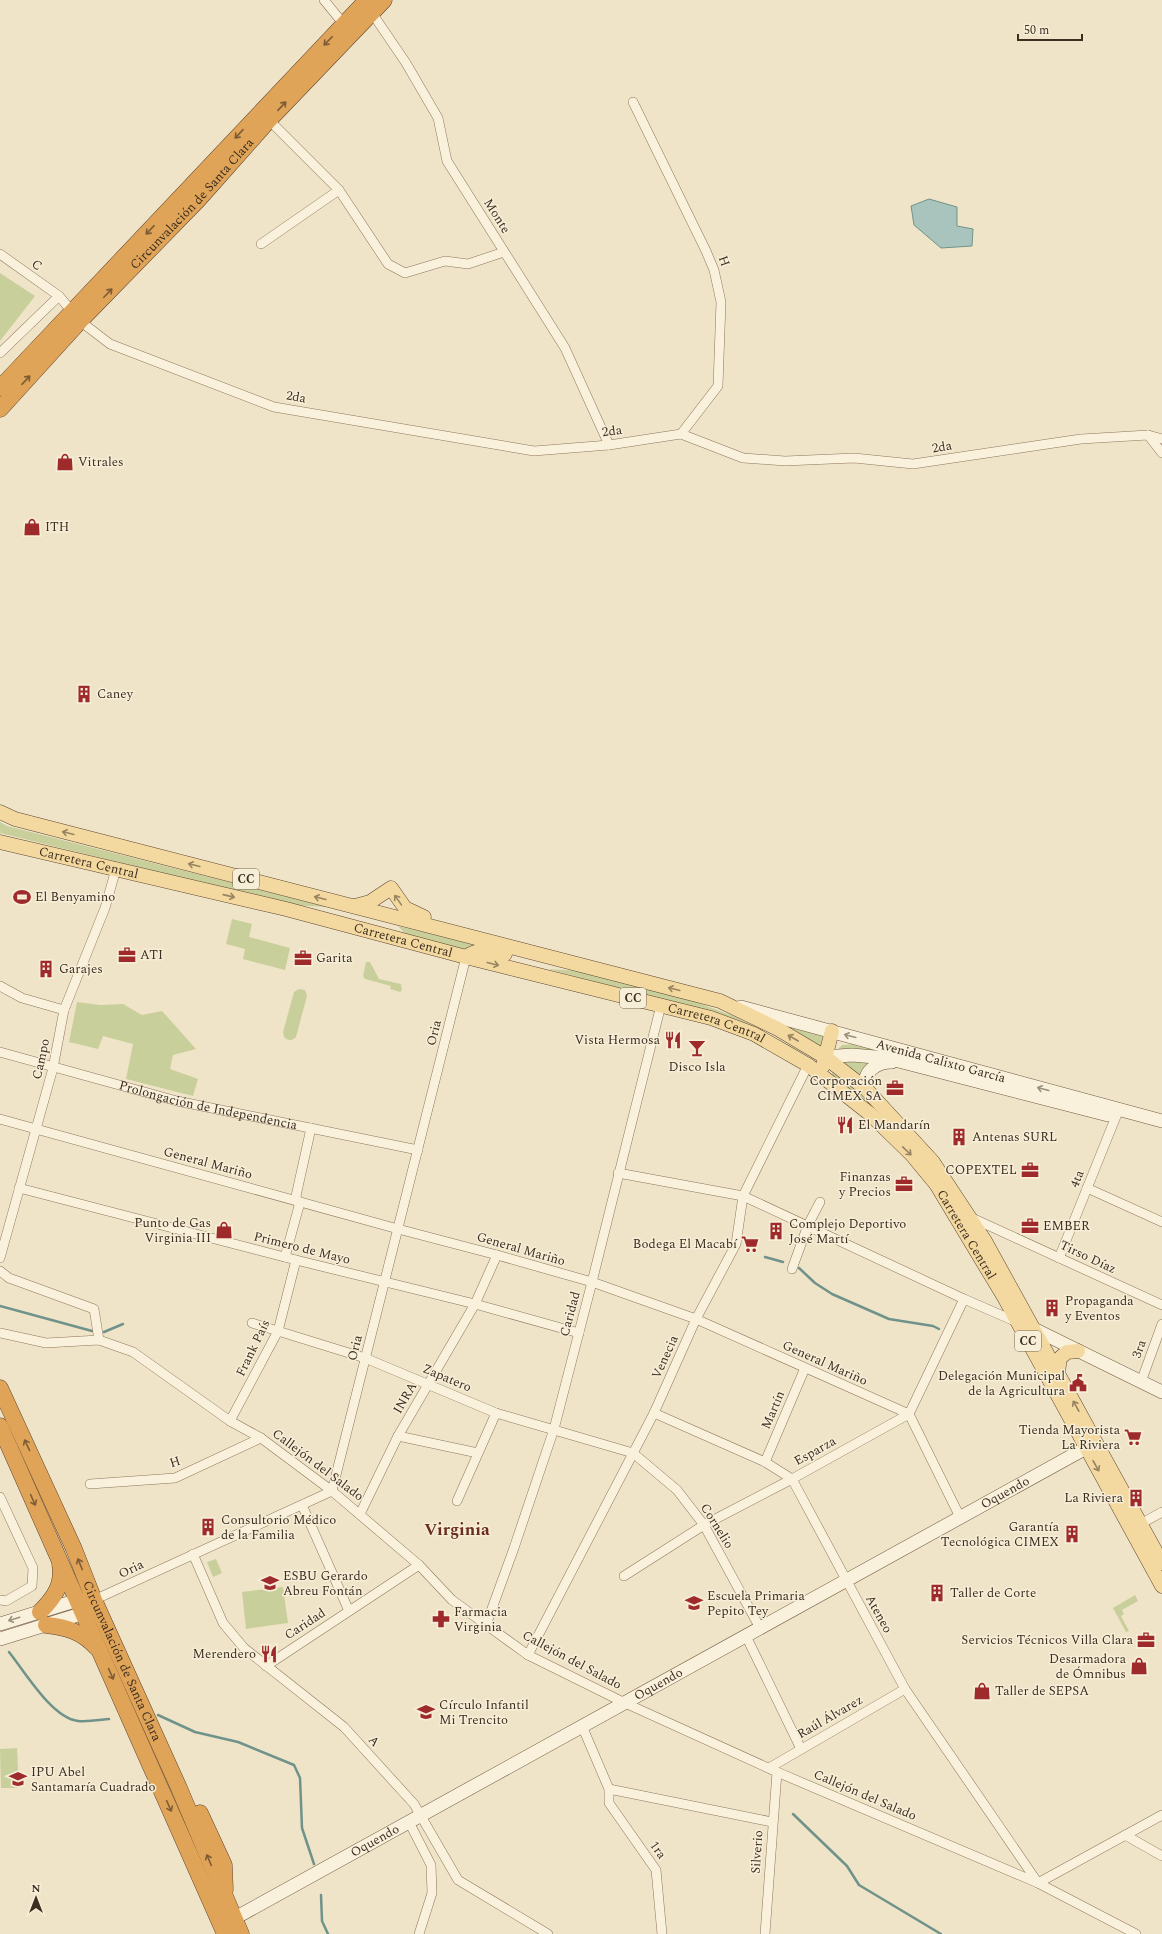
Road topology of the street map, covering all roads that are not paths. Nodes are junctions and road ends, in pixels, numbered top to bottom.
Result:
1 (324, 0) edge
2 (384, 0) edge
3 (368, 5) edge
4 (348, 29) junction
5 (633, 102) dead end
6 (269, 120) junction
7 (339, 190) junction
8 (261, 244) dead end
9 (504, 252) junction
10 (0, 254) edge
11 (59, 296) junction
12 (77, 317) junction
13 (0, 353) edge
14 (0, 388) edge
15 (0, 409) edge
16 (681, 434) junction
17 (1148, 435) junction
18 (1162, 439) edge
19 (609, 445) junction
20 (1162, 453) edge
21 (0, 812) edge
22 (0, 842) edge
23 (116, 869) junction
24 (349, 905) junction
25 (380, 913) junction
26 (454, 932) junction
27 (374, 933) junction
28 (466, 957) junction
29 (576, 964) junction
30 (0, 986) edge
31 (720, 1001) junction
32 (661, 1005) junction
33 (64, 1010) junction
34 (832, 1031) junction
35 (754, 1034) junction
36 (0, 1052) edge
37 (825, 1057) junction
38 (906, 1062) junction
39 (808, 1065) junction
40 (53, 1068) junction
41 (825, 1077) junction
42 (866, 1089) junction
43 (880, 1103) junction
44 (1118, 1113) junction
45 (870, 1114) junction
46 (0, 1119) edge
47 (1162, 1121) edge
48 (311, 1128) junction
49 (36, 1129) junction
50 (1162, 1130) edge
51 (418, 1150) junction
52 (928, 1165) junction
53 (618, 1173) junction
54 (19, 1188) junction
55 (1087, 1188) junction
56 (743, 1196) junction
57 (298, 1201) junction
58 (820, 1202) dead end
59 (970, 1217) junction
60 (1162, 1222) edge
61 (808, 1225) junction
62 (398, 1229) junction
63 (1003, 1232) junction
64 (980, 1244) junction
65 (497, 1255) junction
66 (285, 1257) junction
67 (0, 1258) edge
68 (1059, 1258) junction
69 (296, 1260) junction
70 (792, 1268) dead end
71 (0, 1271) edge
72 (385, 1282) junction
73 (592, 1282) junction
74 (1009, 1295) junction
75 (964, 1299) junction
76 (475, 1304) junction
77 (1162, 1305) edge
78 (987, 1309) junction
79 (696, 1319) junction
80 (1017, 1322) junction
81 (252, 1323) dead end
82 (1162, 1324) edge
83 (1034, 1329) junction
84 (278, 1331) junction
85 (0, 1333) edge
86 (579, 1333) junction
87 (100, 1340) junction
88 (1078, 1352) junction
89 (366, 1358) junction
90 (805, 1368) junction
91 (1053, 1375) junction
92 (1140, 1382) junction
93 (429, 1384) junction
94 (0, 1388) edge
95 (1162, 1392) edge
96 (496, 1413) junction
97 (654, 1413) junction
98 (909, 1414) junction
99 (230, 1421) junction
100 (0, 1426) edge
101 (554, 1429) junction
102 (398, 1436) junction
103 (261, 1438) junction
104 (1091, 1445) junction
105 (478, 1453) junction
106 (633, 1453) junction
107 (765, 1462) junction
108 (792, 1479) junction
109 (90, 1484) dead end
110 (332, 1491) junction
111 (0, 1497) edge
112 (457, 1501) dead end
113 (302, 1505) junction
114 (1162, 1512) edge
115 (360, 1514) junction
116 (960, 1517) junction
117 (704, 1525) junction
118 (1136, 1527) junction
119 (193, 1554) junction
120 (58, 1556) junction
121 (1162, 1563) edge
122 (419, 1565) junction
123 (624, 1576) dead end
124 (846, 1581) junction
125 (1162, 1586) edge
126 (0, 1600) edge
127 (94, 1600) junction
128 (81, 1607) junction
129 (349, 1611) junction
130 (43, 1618) junction
131 (0, 1624) edge
132 (486, 1625) junction
133 (760, 1628) junction
134 (746, 1636) junction
135 (0, 1639) edge
136 (102, 1654) junction
137 (528, 1655) junction
138 (266, 1666) junction
139 (905, 1689) junction
140 (625, 1703) junction
141 (582, 1726) junction
142 (801, 1749) junction
143 (773, 1770) junction
144 (609, 1789) junction
145 (422, 1815) junction
146 (1162, 1815) edge
147 (409, 1822) junction
148 (772, 1822) junction
149 (1125, 1835) junction
150 (1162, 1856) edge
151 (1038, 1883) junction
152 (227, 1926) edge
153 (241, 1934) edge
154 (419, 1934) edge
155 (548, 1934) edge
156 (662, 1934) edge
157 (765, 1934) edge
158 (1136, 1934) edge

1 - 4 street
2 - 3 highway, Circunvalación de Santa Clara
3 - 4 highway, Circunvalación de Santa Clara
3 - 9 street, Monte
6 -> 4 highway, Circunvalación de Santa Clara
4 -> 12 highway, Circunvalación de Santa Clara
5 - 16 street, H
6 - 7 street
12 -> 6 highway, Circunvalación de Santa Clara
7 - 8 street
7 - 9 street
9 - 19 street, Monte
10 - 11 street, C
11 - 12 street, C
11 - 13 street
12 - 14 highway, Circunvalación de Santa Clara
15 -> 12 highway, Circunvalación de Santa Clara
12 - 19 street, 2da
16 - 17 street, 2da
16 - 19 street, 2da
17 - 18 street, 2da
17 - 20 street
24 -> 21 main road, Carretera Central / CC
22 - 23 main road, Carretera Central / CC
23 -> 27 main road, Carretera Central / CC
23 - 33 street, Campo
24 - 25 main road, Carretera Central / CC
26 -> 24 main road
25 - 26 main road, Carretera Central / CC
25 - 27 main road
26 - 29 main road, Carretera Central / CC
27 - 28 main road, Carretera Central / CC
28 - 29 main road
28 -> 32 main road, Carretera Central / CC
28 - 51 street, Oria
31 -> 29 main road, Carretera Central / CC
30 - 33 street
31 - 34 street, Avenida Calixto García
37 -> 31 main road, Carretera Central / CC
32 - 35 main road, Carretera Central / CC
32 - 53 street, Caridad
33 - 40 street, Campo
34 - 37 main road
44 -> 34 street, Avenida Calixto García
35 - 37 main road
35 - 39 main road, Carretera Central / CC
36 - 40 street, Prolongación de Independencia
37 - 38 street, Avenida Calixto García
37 - 41 main road
37 - 42 main road, Carretera Central / CC
38 - 42 street
38 - 44 street, Avenida Calixto García
39 - 41 main road, Carretera Central / CC
39 - 56 street, Venecia
40 - 48 street, Prolongación de Independencia
40 - 49 street, Campo
41 - 45 main road, Carretera Central / CC
42 - 43 main road, Carretera Central / CC
43 - 45 main road
43 - 52 main road, Carretera Central / CC
44 - 47 street, Avenida Calixto García
44 - 50 street, Avenida Calixto García
44 - 55 street, 4ta
45 -> 52 main road, Carretera Central / CC
46 - 49 street, General Mariño
48 - 51 street, Prolongación de Independencia
48 - 57 street
49 - 54 street, Campo
49 - 57 street, General Mariño
51 - 62 street, Oria
52 - 59 main road, Carretera Central / CC
52 - 64 main road, Carretera Central / CC
53 - 56 street
53 - 73 street, Caridad
54 - 66 street, Primero de Mayo
54 - 67 street, Campo
55 - 60 street
55 - 68 street, 4ta
56 - 61 street
56 - 79 street, Venecia
57 - 62 street, General Mariño
57 - 66 street
58 - 61 street
59 - 63 street, Tirso Díaz
59 - 64 main road, Carretera Central / CC
61 - 70 street
61 - 75 street
62 - 65 street, General Mariño
62 - 72 street, Oria
63 - 64 street
63 - 68 street, Tirso Díaz
64 - 74 main road, Carretera Central / CC
65 - 73 street, General Mariño
65 - 76 street, INRA
66 - 69 street, Primero de Mayo
68 - 77 street, Tirso Díaz
69 - 72 street, Primero de Mayo
69 - 84 street, Frank País
71 - 87 street
72 - 76 street, Primero de Mayo
72 - 89 street, Oria
73 - 79 street, General Mariño
73 - 86 street, Caridad
74 - 78 street
74 - 80 main road, Carretera Central / CC
74 - 83 main road, Carretera Central / CC
75 - 78 street
75 - 98 street
76 - 86 street, Primero de Mayo
76 - 93 street, INRA
78 - 80 street
79 - 90 street, General Mariño
79 - 97 street, Venecia
80 - 83 street
80 - 91 main road, Carretera Central / CC
81 - 84 street, Zapatero
82 - 92 street, 3ra
83 - 88 street
83 - 91 main road, Carretera Central / CC
84 - 89 street, Zapatero
84 - 99 street, Frank País
85 - 87 street, Callejón del Salado
86 - 101 street, Caridad
87 - 99 street, Callejón del Salado
88 - 91 main road
88 - 92 street
89 - 93 street, Zapatero
89 - 110 street, Oria
90 - 98 street, General Mariño
90 - 107 street, Martín
91 - 104 main road, Carretera Central / CC
92 - 95 street
93 - 96 street, Zapatero
93 - 102 street, INRA
127 -> 94 highway, Circunvalación de Santa Clara
96 - 101 street, Zapatero
96 - 105 street
97 - 106 street, Venecia
97 - 107 street, Ateneo
98 - 108 street, Esparza
98 - 116 street
99 - 103 street, Callejón del Salado
100 -> 120 highway, Circunvalación de Santa Clara
101 - 106 street, Zapatero
101 - 132 street, Caridad
102 - 105 street
102 - 115 street, INRA
103 - 109 street, H
103 - 110 street, Callejón del Salado
104 - 116 street, Oquendo
104 - 118 main road, Carretera Central / CC
105 - 112 street
106 - 117 street, Cornelio
106 - 137 street, Venecia
107 - 108 street, Ateneo
108 - 117 street, Esparza
108 - 124 street, Ateneo
110 - 113 street, Oria
110 - 115 street, Callejón del Salado
111 - 126 street
113 - 119 street, Oria
113 - 129 street
114 - 118 street
115 - 122 street, Callejón del Salado
116 - 124 street, Oquendo
117 - 123 street, Esparza
117 - 133 street, Cornelio
118 - 121 main road, Carretera Central / CC
118 - 125 main road, Carretera Central / CC
119 - 127 street, Oria
119 - 138 street, A
120 - 128 highway, Circunvalación de Santa Clara
120 - 130 highway
122 - 129 street, Caridad
122 - 132 street, Callejón del Salado
124 - 133 street, Oquendo
124 - 139 street, Ateneo
127 - 128 street
152 -> 127 highway, Circunvalación de Santa Clara
128 - 130 street
128 - 136 highway, Circunvalación de Santa Clara
129 - 138 street, Caridad
130 -> 131 street
130 - 135 street
130 - 136 highway
132 - 137 street, Callejón del Salado
133 - 134 street, Oquendo
134 - 140 street, Oquendo
134 - 142 street
136 -> 152 highway, Circunvalación de Santa Clara
137 - 140 street, Callejón del Salado
138 - 145 street, A
139 - 142 street, Raúl Álvarez
139 - 151 street, Ateneo
140 - 141 street, Oquendo
140 - 143 street, Callejón del Salado
141 - 144 street, 1ra
141 - 145 street, Oquendo
142 - 143 street, Raúl Álvarez
143 - 148 street, Silverio
143 - 151 street, Callejón del Salado
144 - 148 street
144 - 156 street, 1ra
145 - 147 street, Oquendo
145 - 155 street, A
146 - 149 street
147 - 152 street, Oquendo
147 - 154 street
148 - 157 street, Silverio
149 - 150 street
149 - 151 street
151 - 158 street, Callejón del Salado
152 - 153 highway, Circunvalación de Santa Clara

